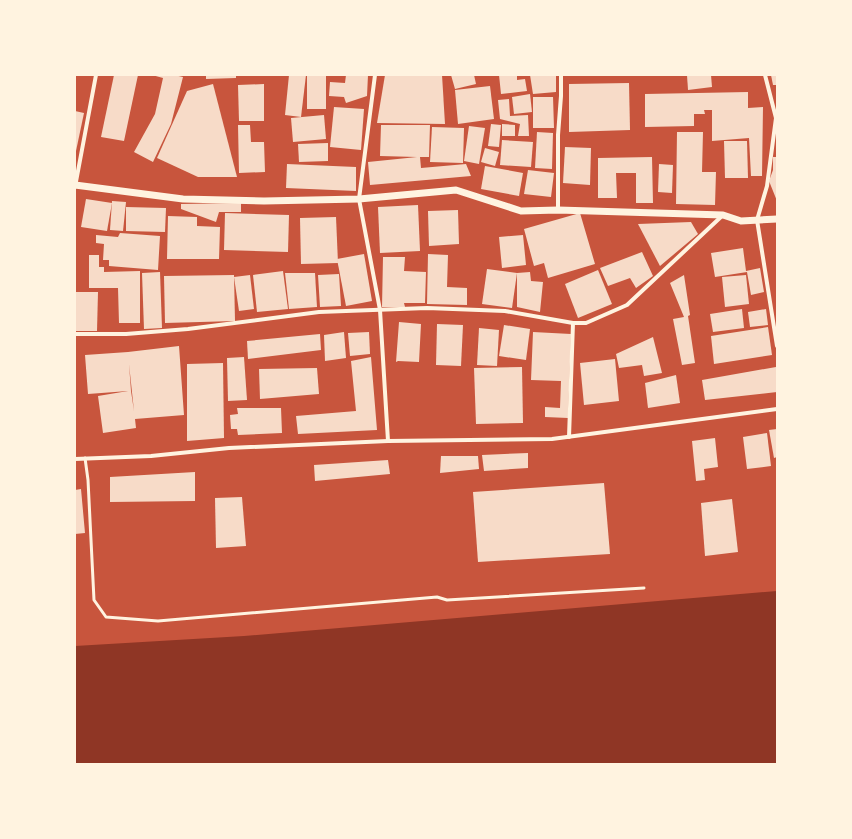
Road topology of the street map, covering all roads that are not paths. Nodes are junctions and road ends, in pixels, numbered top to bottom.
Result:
1 (96, 75) edge
2 (375, 75) edge
3 (561, 75) edge
4 (765, 75) edge
5 (776, 118) edge
6 (75, 186) edge
7 (359, 199) junction
8 (558, 210) junction
9 (723, 215) junction
10 (777, 218) edge
11 (756, 220) junction
12 (380, 310) junction
13 (573, 323) junction
14 (75, 334) edge
15 (777, 346) edge
16 (777, 409) edge
17 (569, 437) junction
18 (388, 441) junction
19 (85, 458) junction
20 (75, 459) edge
21 (644, 588) dead end

1 - 6 street
2 - 7 street
3 - 8 street
4 - 5 street
5 - 11 street
6 - 7 street
7 - 8 street
7 - 12 street
8 - 9 street
9 - 11 street
9 - 13 street
10 - 11 street
11 - 15 street
12 - 13 street
12 - 14 street
12 - 18 street
13 - 17 street
16 - 17 street
17 - 18 street
18 - 19 street
19 - 20 street
19 - 21 lane

